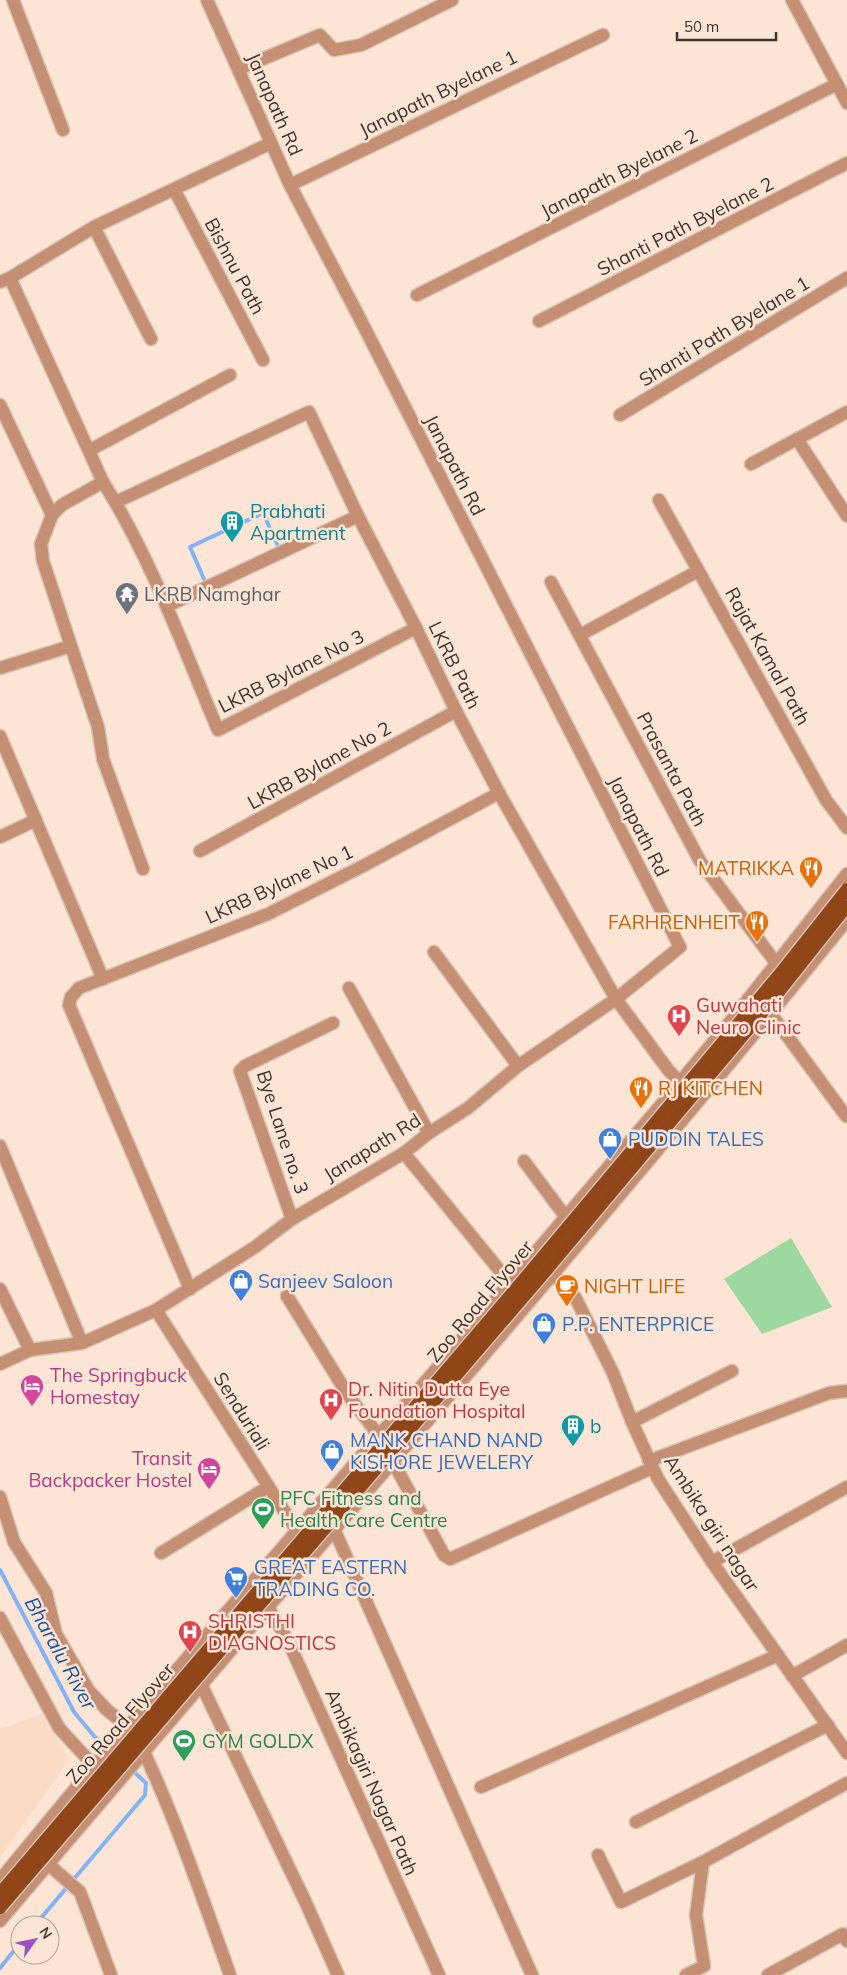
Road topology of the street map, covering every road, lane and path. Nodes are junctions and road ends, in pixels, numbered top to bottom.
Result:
1 (13, 0) edge
2 (207, 0) edge
3 (452, 0) edge
4 (792, 0) edge
5 (603, 35) dead end
6 (239, 69) junction
7 (837, 84) junction
8 (847, 103) edge
9 (63, 130) dead end
10 (271, 143) junction
11 (847, 163) edge
12 (290, 185) junction
13 (174, 189) junction
14 (94, 227) junction
15 (847, 278) edge
16 (5, 280) edge
17 (417, 295) dead end
18 (540, 321) dead end
19 (151, 339) dead end
20 (263, 360) dead end
21 (230, 375) dead end
22 (0, 405) edge
23 (847, 412) edge
24 (620, 415) dead end
25 (797, 439) junction
26 (90, 450) junction
27 (751, 464) dead end
28 (103, 482) junction
29 (659, 500) dead end
30 (116, 502) junction
31 (52, 514) junction
32 (358, 516) junction
33 (847, 516) edge
34 (698, 571) junction
35 (551, 582) dead end
36 (167, 606) junction
37 (416, 628) junction
38 (580, 635) junction
39 (71, 646) junction
40 (0, 668) edge
41 (456, 711) junction
42 (0, 736) edge
43 (499, 793) junction
44 (36, 820) junction
45 (847, 828) edge
46 (0, 837) edge
47 (200, 851) dead end
48 (143, 870) dead end
49 (847, 874) edge
50 (847, 889) edge
51 (847, 906) edge
52 (847, 920) edge
53 (434, 952) dead end
54 (776, 963) junction
55 (103, 979) junction
56 (349, 988) dead end
57 (616, 999) junction
58 (771, 1014) junction
59 (334, 1023) dead end
60 (518, 1066) junction
61 (679, 1082) junction
62 (700, 1101) junction
63 (847, 1117) edge
64 (429, 1133) junction
65 (0, 1146) edge
66 (404, 1153) junction
67 (524, 1160) dead end
68 (566, 1216) junction
69 (292, 1218) junction
70 (533, 1254) junction
71 (554, 1275) junction
72 (509, 1282) junction
73 (0, 1289) edge
74 (190, 1289) junction
75 (287, 1296) dead end
76 (156, 1310) junction
77 (82, 1344) junction
78 (30, 1350) junction
79 (0, 1364) edge
80 (732, 1371) dead end
81 (847, 1391) edge
82 (632, 1422) junction
83 (379, 1436) junction
84 (393, 1462) junction
85 (651, 1465) junction
86 (268, 1487) junction
87 (847, 1487) edge
88 (0, 1496) edge
89 (334, 1529) junction
90 (297, 1531) junction
91 (161, 1553) dead end
92 (712, 1562) junction
93 (268, 1607) junction
94 (0, 1618) edge
95 (847, 1645) edge
96 (778, 1655) junction
97 (792, 1676) junction
98 (201, 1684) junction
99 (828, 1725) junction
100 (128, 1727) junction
101 (847, 1753) edge
102 (141, 1755) junction
103 (96, 1764) junction
104 (847, 1783) edge
105 (481, 1787) dead end
106 (636, 1822) dead end
107 (598, 1856) dead end
108 (703, 1862) junction
109 (48, 1864) junction
110 (0, 1880) edge
111 (0, 1893) edge
112 (0, 1908) edge
113 (0, 1921) edge
114 (847, 1941) edge
115 (705, 1971) edge
116 (111, 1975) edge
117 (230, 1975) edge
118 (338, 1975) edge
119 (439, 1975) edge
120 (532, 1975) edge
121 (686, 1975) edge
122 (768, 1975) edge

1 - 9 street
2 - 6 street, Janapath Rd
3 - 6 street
4 - 7 street
5 - 12 street, Janapath Byelane 1
6 - 10 street, Janapath Rd
7 - 8 street
7 - 17 street, Janapath Byelane 2
10 - 12 street, Janapath Rd
10 - 13 street
11 - 18 street, Shanti Path Byelane 2
12 - 57 street, Janapath Rd
13 - 14 street
13 - 20 street, Bishnu Path
14 - 16 street
14 - 19 street
15 - 24 street, Shanti Path Byelane 1
16 - 26 street, LKRB Bylane No 3
21 - 26 street
22 - 31 street
23 - 25 street
25 - 27 street
25 - 33 street
26 - 28 street, LKRB Bylane No 3
28 - 30 street, LKRB Bylane No 3
28 - 31 street
29 - 34 street, Rajat Kamal Path
30 - 32 street, LKRB Path
30 - 36 street, LKRB Bylane No 3
31 - 39 street
32 - 36 street
32 - 37 street, LKRB Path
34 - 38 street
34 - 45 street, Rajat Kamal Path
35 - 38 street, Prasanta Path
36 - 37 street, LKRB Bylane No 3
37 - 41 street, LKRB Path
38 - 54 street, Prasanta Path
39 - 40 street
39 - 48 street
41 - 43 street, LKRB Path
41 - 47 street, LKRB Bylane No 2
42 - 44 street
43 - 55 street, LKRB Bylane No 1
43 - 57 street, LKRB Path
44 - 46 street
44 - 55 street
49 - 54 street
50 - 111 main road, Zoo Road Flyover, bridge
51 - 112 main road, Zoo Road Flyover, bridge
52 - 58 street
53 - 60 street
54 - 61 street
55 - 74 street, LKRB Bylane No 1
56 - 64 street
57 - 60 street, Janapath Rd
57 - 61 street, LKRB Path
58 - 62 street
58 - 63 street
59 - 69 street, Bye Lane no. 3
60 - 64 street, Janapath Rd
61 - 62 street, LKRB Path
61 - 68 street
62 - 71 street
64 - 66 street, Janapath Rd
65 - 77 street
66 - 69 street, Janapath Rd
66 - 72 street
67 - 68 street
68 - 70 street
69 - 74 street, Janapath Rd
70 - 71 street, Ambika giri nagar
70 - 72 street
71 - 82 street, Ambika giri nagar
71 - 84 street
72 - 83 street
73 - 78 street
74 - 76 street, Janapath Rd
75 - 83 street
76 - 77 street, Janapath Rd
76 - 86 street, Senduriali
77 - 78 street, Janapath Rd
78 - 79 street, Janapath Rd
80 - 82 street
81 - 85 street
82 - 85 street, Ambika giri nagar
83 - 90 street
84 - 85 street
84 - 89 street
85 - 92 street, Ambika giri nagar
86 - 90 street, Senduriali
86 - 91 street
87 - 92 street
88 - 100 street
89 - 93 street
89 - 120 street
90 - 100 street
92 - 96 street, Ambika giri nagar
93 - 98 street
93 - 119 street, Ambikagiri Nagar Path
94 - 103 street
95 - 97 street
96 - 97 street, Ambika giri nagar
96 - 105 street
97 - 99 street, Ambika giri nagar
98 - 102 street
98 - 118 street
99 - 101 street, Ambika giri nagar
99 - 106 street
100 - 103 street
102 - 109 street
102 - 117 street
103 - 110 street
104 - 108 street
107 - 108 street
108 - 115 street
109 - 113 street
109 - 116 street
114 - 122 street
115 - 121 street

